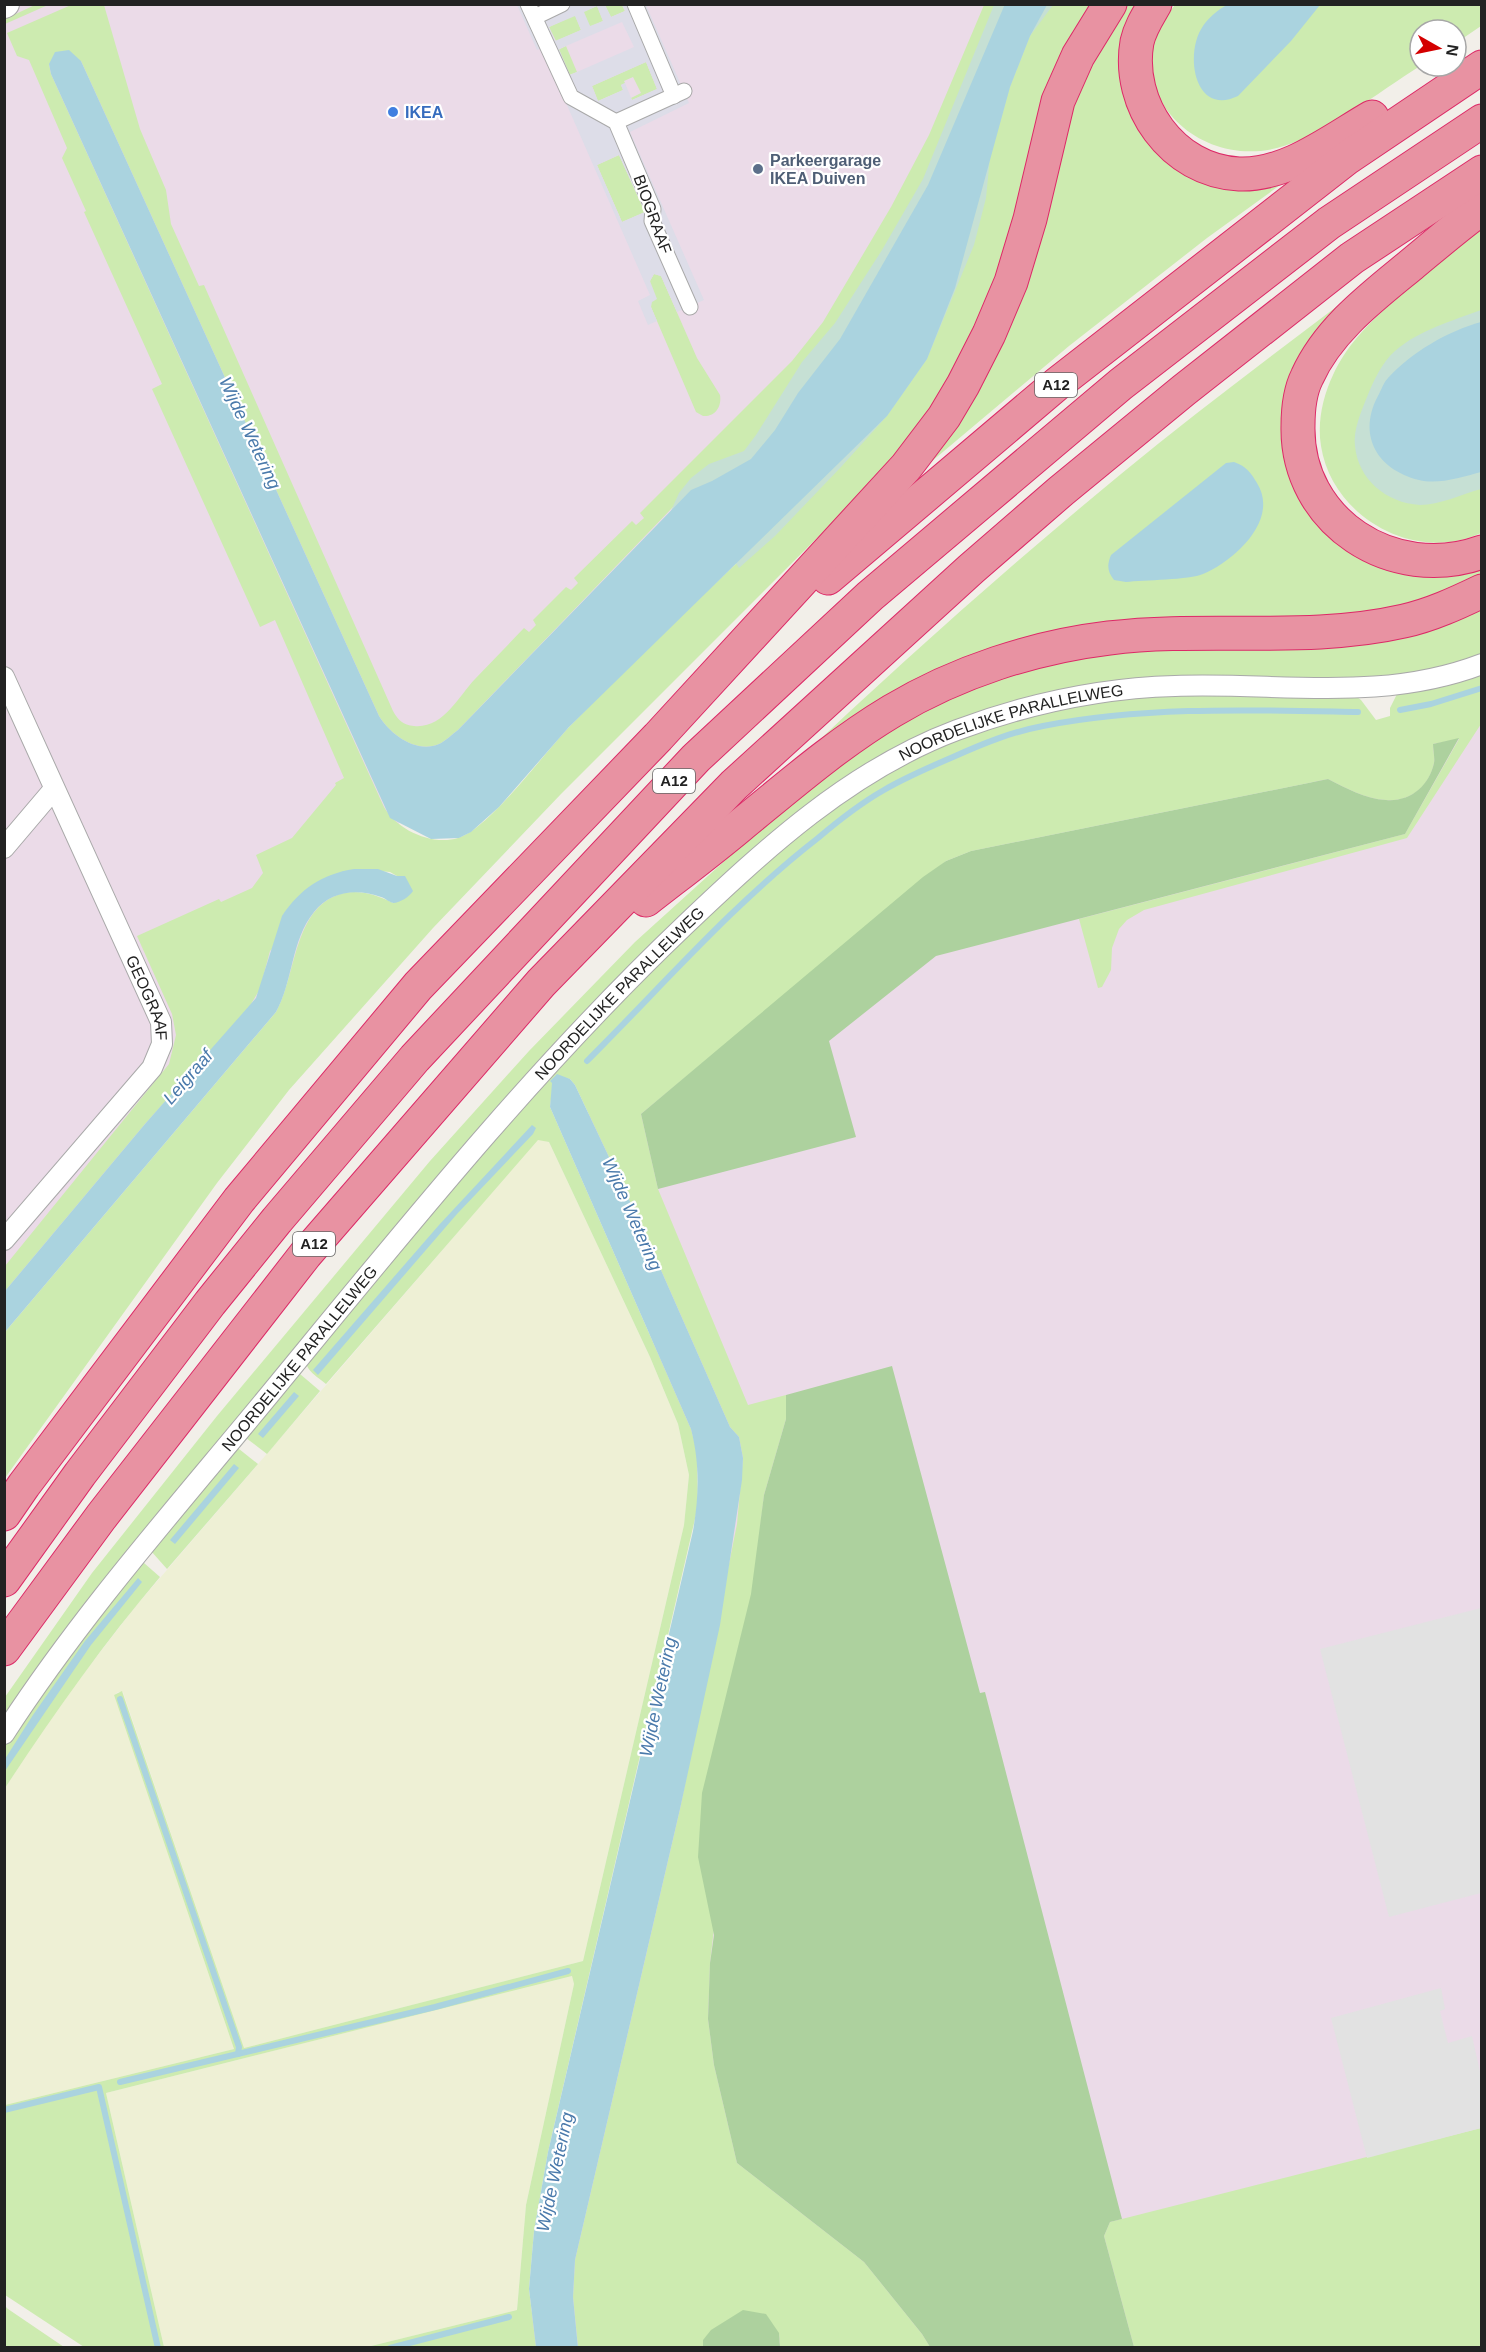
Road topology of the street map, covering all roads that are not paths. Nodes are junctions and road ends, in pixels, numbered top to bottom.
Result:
1 (562, 4) edge
2 (635, 4) edge
3 (1110, 4) edge
4 (1155, 4) edge
5 (532, 10) edge
6 (1482, 55) edge
7 (1482, 67) edge
8 (1482, 121) edge
9 (616, 122) junction
10 (1482, 172) edge
11 (1482, 208) edge
12 (690, 307) dead end
13 (1482, 552) edge
14 (1482, 591) edge
15 (1482, 664) edge
16 (4, 677) edge
17 (658, 736) junction
18 (54, 789) junction
19 (4, 848) edge
20 (541, 983) junction
21 (4, 1240) edge
22 (4, 1514) edge
23 (4, 1580) edge
24 (4, 1649) edge
25 (4, 1734) edge

1 - 5 street
2 - 9 street
3 - 17 highway, A12
4 - 6 highway
5 - 9 street
7 - 17 highway, A12
8 - 23 highway, A12
9 - 12 street, BIOGRAAF
10 - 20 highway, A12
11 - 13 highway
14 - 20 highway, A12
15 - 25 street, NOORDELIJKE PARALLELWEG
16 - 18 street, GEOGRAAF
17 - 22 highway, A12
18 - 19 street
18 - 21 street, GEOGRAAF
20 - 24 highway, A12

